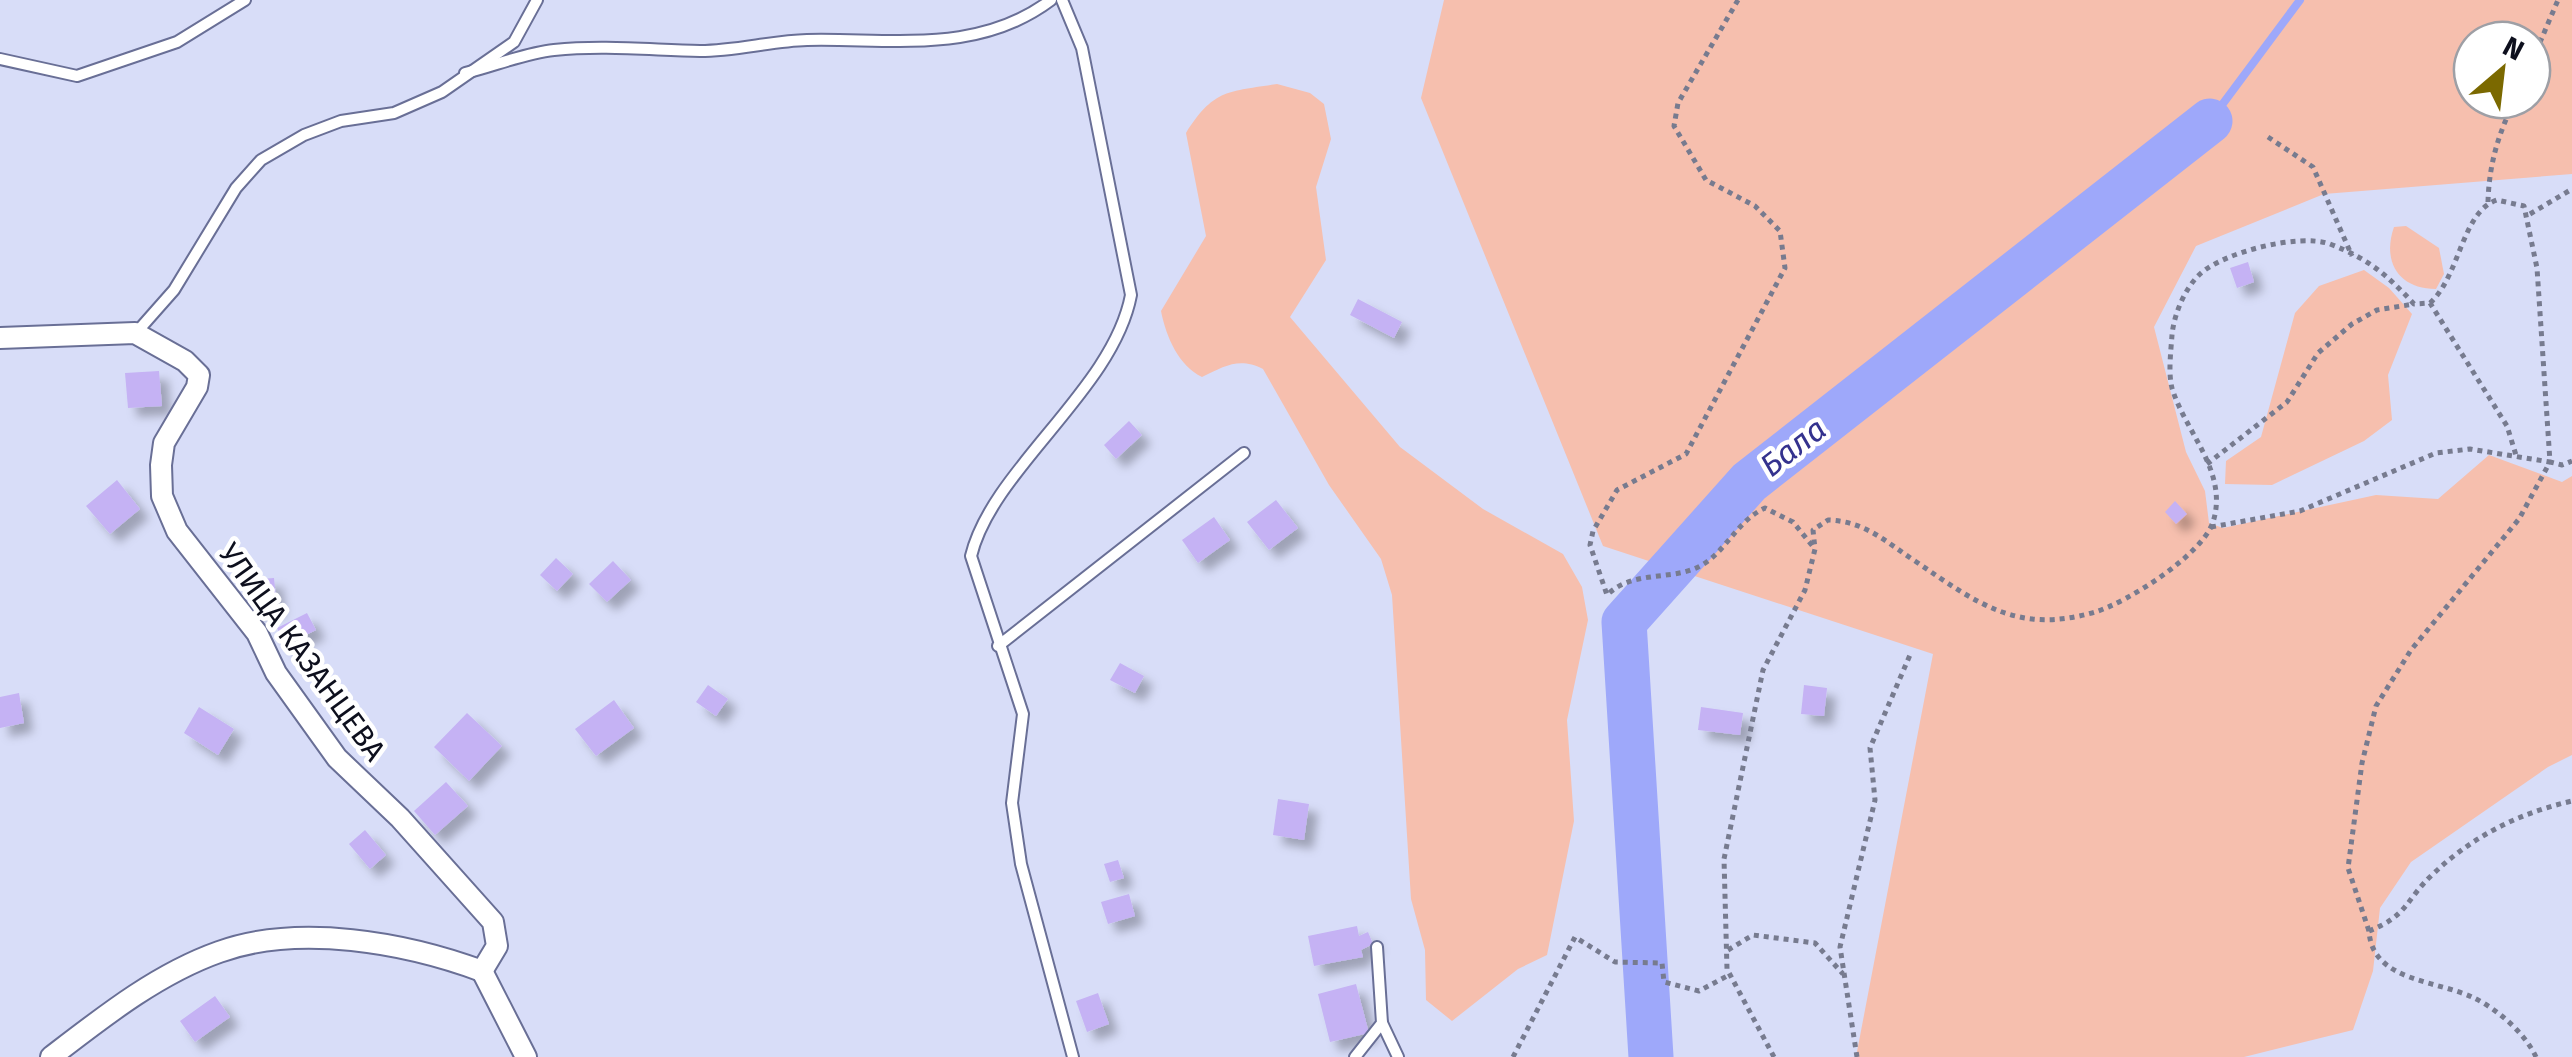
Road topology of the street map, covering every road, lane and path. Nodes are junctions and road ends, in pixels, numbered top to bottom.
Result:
1 (245, 0) edge
2 (537, 0) edge
3 (1051, 0) edge
4 (1062, 0) edge
5 (1738, 0) edge
6 (0, 59) edge
7 (465, 72) junction
8 (2507, 120) edge
9 (2268, 137) dead end
10 (2572, 189) edge
11 (2488, 203) junction
12 (2530, 214) junction
13 (2352, 256) junction
14 (2414, 304) junction
15 (2430, 304) junction
16 (135, 333) junction
17 (0, 338) edge
18 (1244, 453) dead end
19 (2516, 454) junction
20 (2572, 461) edge
21 (2550, 462) junction
22 (2208, 464) junction
23 (2211, 527) junction
24 (1815, 548) junction
25 (998, 646) junction
26 (1910, 655) dead end
27 (2572, 802) edge
28 (2370, 930) junction
29 (1378, 947) dead end
30 (1727, 951) junction
31 (482, 971) junction
32 (1729, 975) junction
33 (1845, 976) junction
34 (1382, 1023) junction
35 (52, 1057) edge
36 (526, 1057) edge
37 (1073, 1057) edge
38 (1355, 1057) edge
39 (1398, 1057) edge
40 (1513, 1057) edge
41 (1774, 1057) edge
42 (1857, 1057) edge
43 (2536, 1057) edge

1 - 6 lane
2 - 7 lane
3 - 7 lane
4 - 25 lane
5 - 24 path
7 - 16 lane
8 - 11 path
9 - 13 path
10 - 12 path
11 - 12 path
11 - 15 path
12 - 21 path
13 - 14 path
13 - 22 path
14 - 15 path
14 - 22 path
15 - 19 path
16 - 17 street
16 - 31 street, УЛИЦА КАЗАНЦЕВА
18 - 25 lane
19 - 21 path
19 - 23 path
20 - 21 path
21 - 28 path
22 - 23 path
23 - 24 path
24 - 30 path
25 - 37 lane
26 - 33 path
27 - 28 path
28 - 43 path
29 - 34 lane
30 - 32 path
30 - 33 path
31 - 35 street
31 - 36 street
32 - 40 path
32 - 41 path
33 - 42 path
34 - 38 lane
34 - 39 lane

